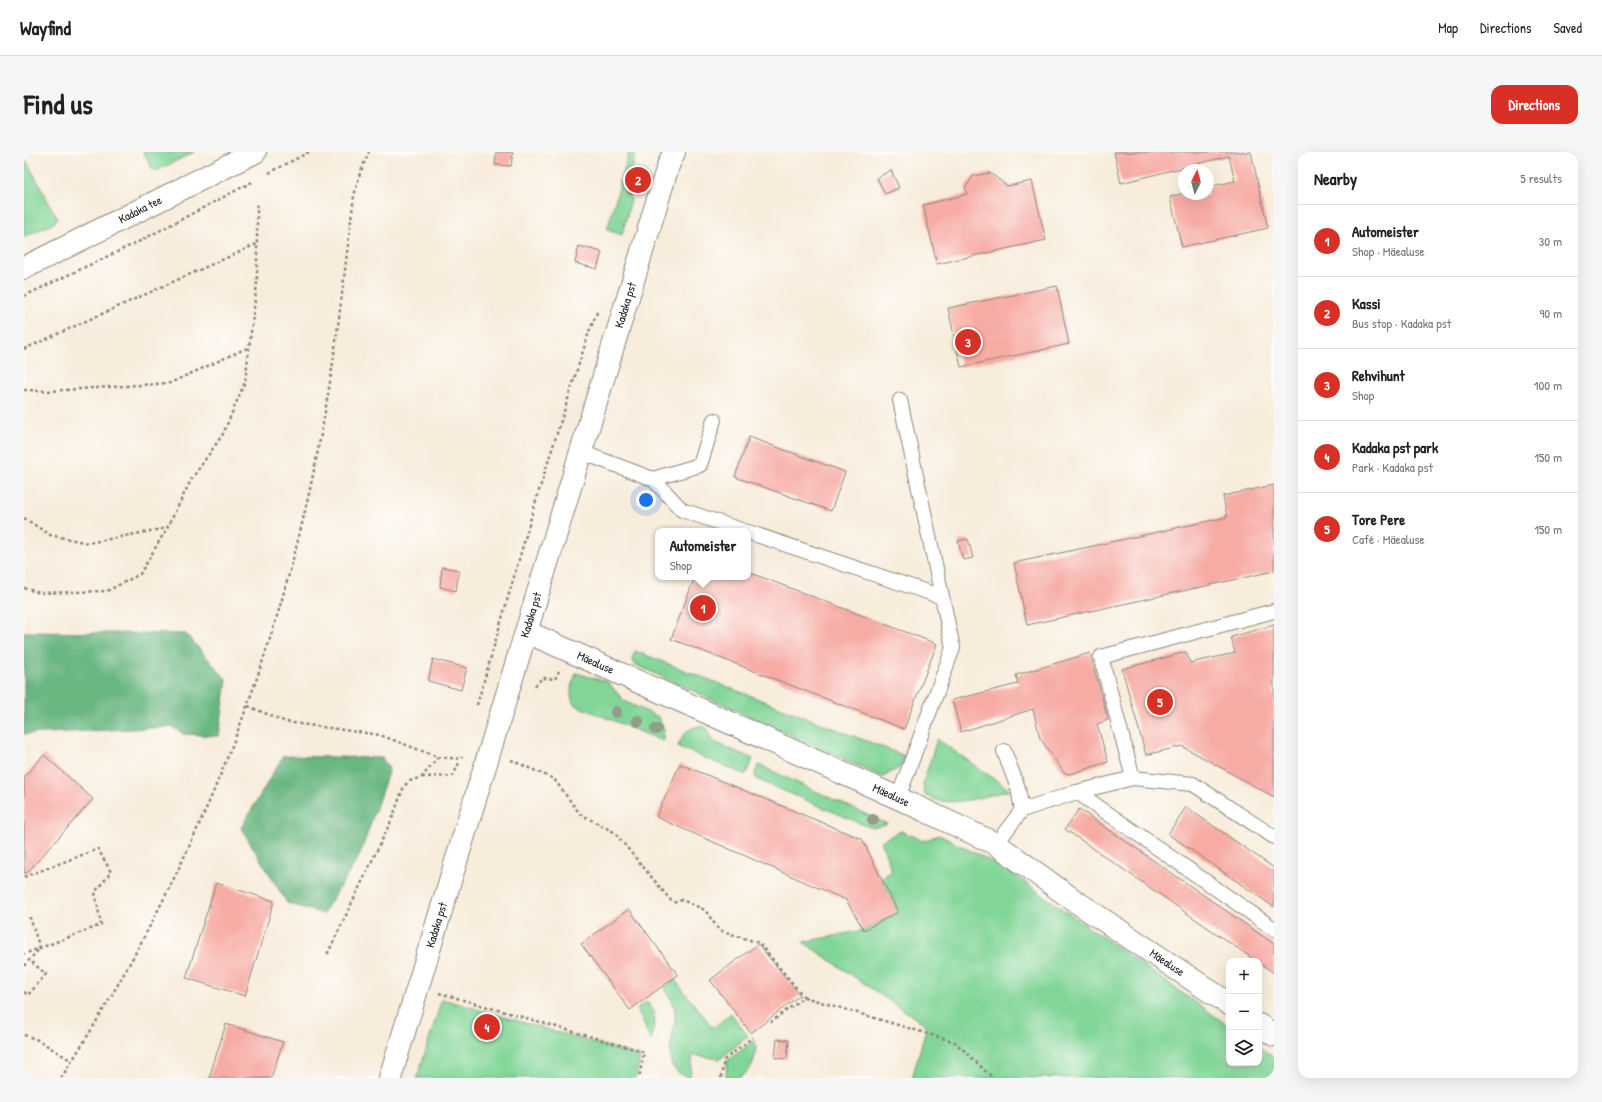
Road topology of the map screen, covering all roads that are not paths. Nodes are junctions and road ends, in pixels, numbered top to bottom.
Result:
1 (255, 152) edge
2 (674, 152) edge
3 (24, 268) edge
4 (900, 400) dead end
5 (714, 420) dead end
6 (581, 452) junction
7 (652, 479) junction
8 (735, 528) edge
9 (751, 533) edge
10 (942, 597) junction
11 (1274, 611) edge
12 (527, 632) junction
13 (1004, 751) dead end
14 (1133, 778) junction
15 (1077, 792) junction
16 (898, 798) junction
17 (1022, 810) junction
18 (1274, 837) edge
19 (996, 844) junction
20 (1274, 929) edge
21 (1226, 1002) edge
22 (1262, 1027) edge
23 (1274, 1035) edge
24 (390, 1078) edge

1 - 3 street, Kadaka tee
2 - 6 street, Kadaka pst
4 - 10 lane
5 - 7 lane
6 - 7 lane
6 - 12 street, Kadaka pst
7 - 8 lane
9 - 10 lane
10 - 16 lane
11 - 14 lane
12 - 16 street, Mäealuse
12 - 24 street, Kadaka pst
13 - 17 lane
14 - 15 lane
14 - 18 lane
15 - 17 lane
15 - 20 lane
16 - 19 street, Mäealuse
17 - 19 lane
19 - 21 street, Mäealuse
22 - 23 street

